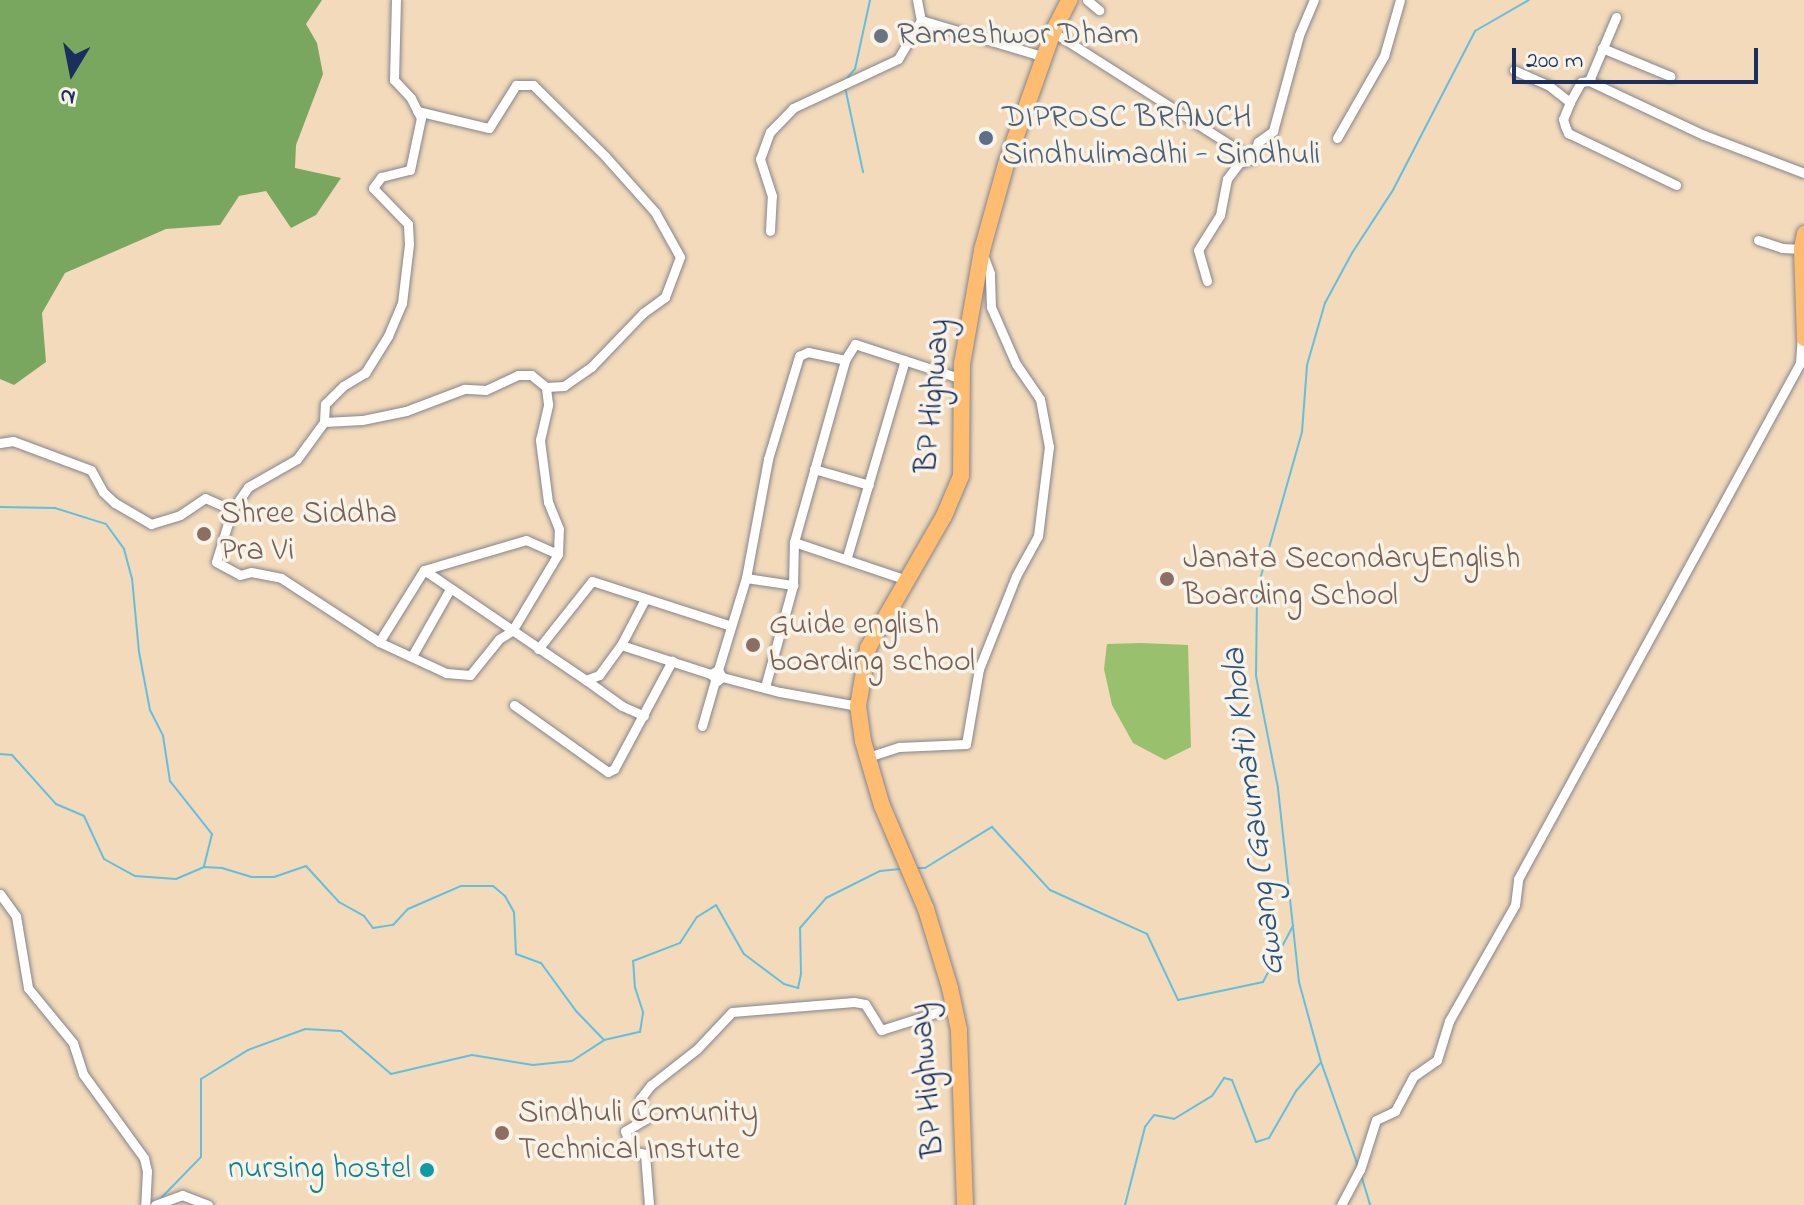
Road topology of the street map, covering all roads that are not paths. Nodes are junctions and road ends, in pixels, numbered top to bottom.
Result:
1 (396, 0) edge
2 (917, 0) edge
3 (1069, 0) edge
4 (1087, 0) edge
5 (1314, 0) edge
6 (1400, 0) edge
7 (1099, 10) dead end
8 (1616, 17) dead end
9 (921, 20) junction
10 (1053, 32) junction
11 (1602, 48) junction
12 (1045, 57) junction
13 (1514, 70) dead end
14 (1670, 76) dead end
15 (1589, 81) junction
16 (1570, 102) junction
17 (417, 111) junction
18 (1337, 138) dead end
19 (1252, 159) junction
20 (1804, 173) edge
21 (1676, 185) dead end
22 (770, 231) dead end
23 (1804, 233) edge
24 (1758, 240) dead end
25 (1801, 249) junction
26 (982, 250) junction
27 (1207, 281) dead end
28 (1803, 338) edge
29 (845, 360) junction
30 (905, 360) junction
31 (962, 379) junction
32 (546, 387) junction
33 (324, 422) junction
34 (0, 443) edge
35 (814, 469) junction
36 (869, 485) junction
37 (232, 510) junction
38 (794, 542) junction
39 (558, 554) junction
40 (847, 557) junction
41 (424, 570) junction
42 (746, 578) junction
43 (907, 580) junction
44 (793, 585) junction
45 (450, 589) junction
46 (645, 599) junction
47 (731, 626) junction
48 (512, 631) junction
49 (379, 642) junction
50 (621, 645) junction
51 (538, 649) junction
52 (412, 656) junction
53 (672, 661) junction
54 (716, 675) junction
55 (586, 680) junction
56 (765, 687) junction
57 (514, 705) dead end
58 (858, 706) junction
59 (644, 716) junction
60 (702, 726) dead end
61 (868, 757) junction
62 (0, 894) edge
63 (954, 1007) junction
64 (145, 1205) edge
65 (155, 1205) edge
66 (208, 1205) edge
67 (649, 1205) edge
68 (965, 1205) edge
69 (1341, 1205) edge

1 - 17 street
2 - 9 street
3 - 10 highway, BP Highway
4 - 7 street
5 - 19 street
6 - 18 street
8 - 11 street
9 - 12 street
9 - 22 street
10 - 12 highway, BP Highway
10 - 19 street
11 - 14 street
11 - 15 street
12 - 26 highway, BP Highway
13 - 16 street
15 - 16 street
15 - 20 street
16 - 21 street
17 - 32 street
17 - 33 street
19 - 27 street
23 - 25 main road
24 - 25 street
25 - 28 main road
26 - 31 highway, BP Highway
26 - 61 street
28 - 69 street
29 - 30 street
29 - 35 street
29 - 42 street
30 - 31 street
30 - 36 street
31 - 43 highway, BP Highway
32 - 33 street
32 - 39 street
33 - 37 street
34 - 37 street
35 - 36 street
35 - 38 street
36 - 40 street
37 - 49 street
38 - 40 street
38 - 44 street
39 - 41 street
39 - 48 street
40 - 43 street
41 - 45 street
41 - 49 street
42 - 44 street
42 - 47 street
43 - 58 highway, BP Highway
44 - 56 street
45 - 48 street
45 - 52 street
46 - 47 street
46 - 50 street
46 - 51 street
47 - 54 street
48 - 51 street
48 - 52 street
49 - 52 street
50 - 53 street
50 - 55 street
51 - 55 street
53 - 54 street
53 - 59 street
54 - 56 street
54 - 60 street
55 - 59 street
56 - 58 street
57 - 59 street
58 - 61 highway, BP Highway
61 - 63 highway, BP Highway
62 - 64 street
63 - 67 street
63 - 68 highway, BP Highway
65 - 66 street

